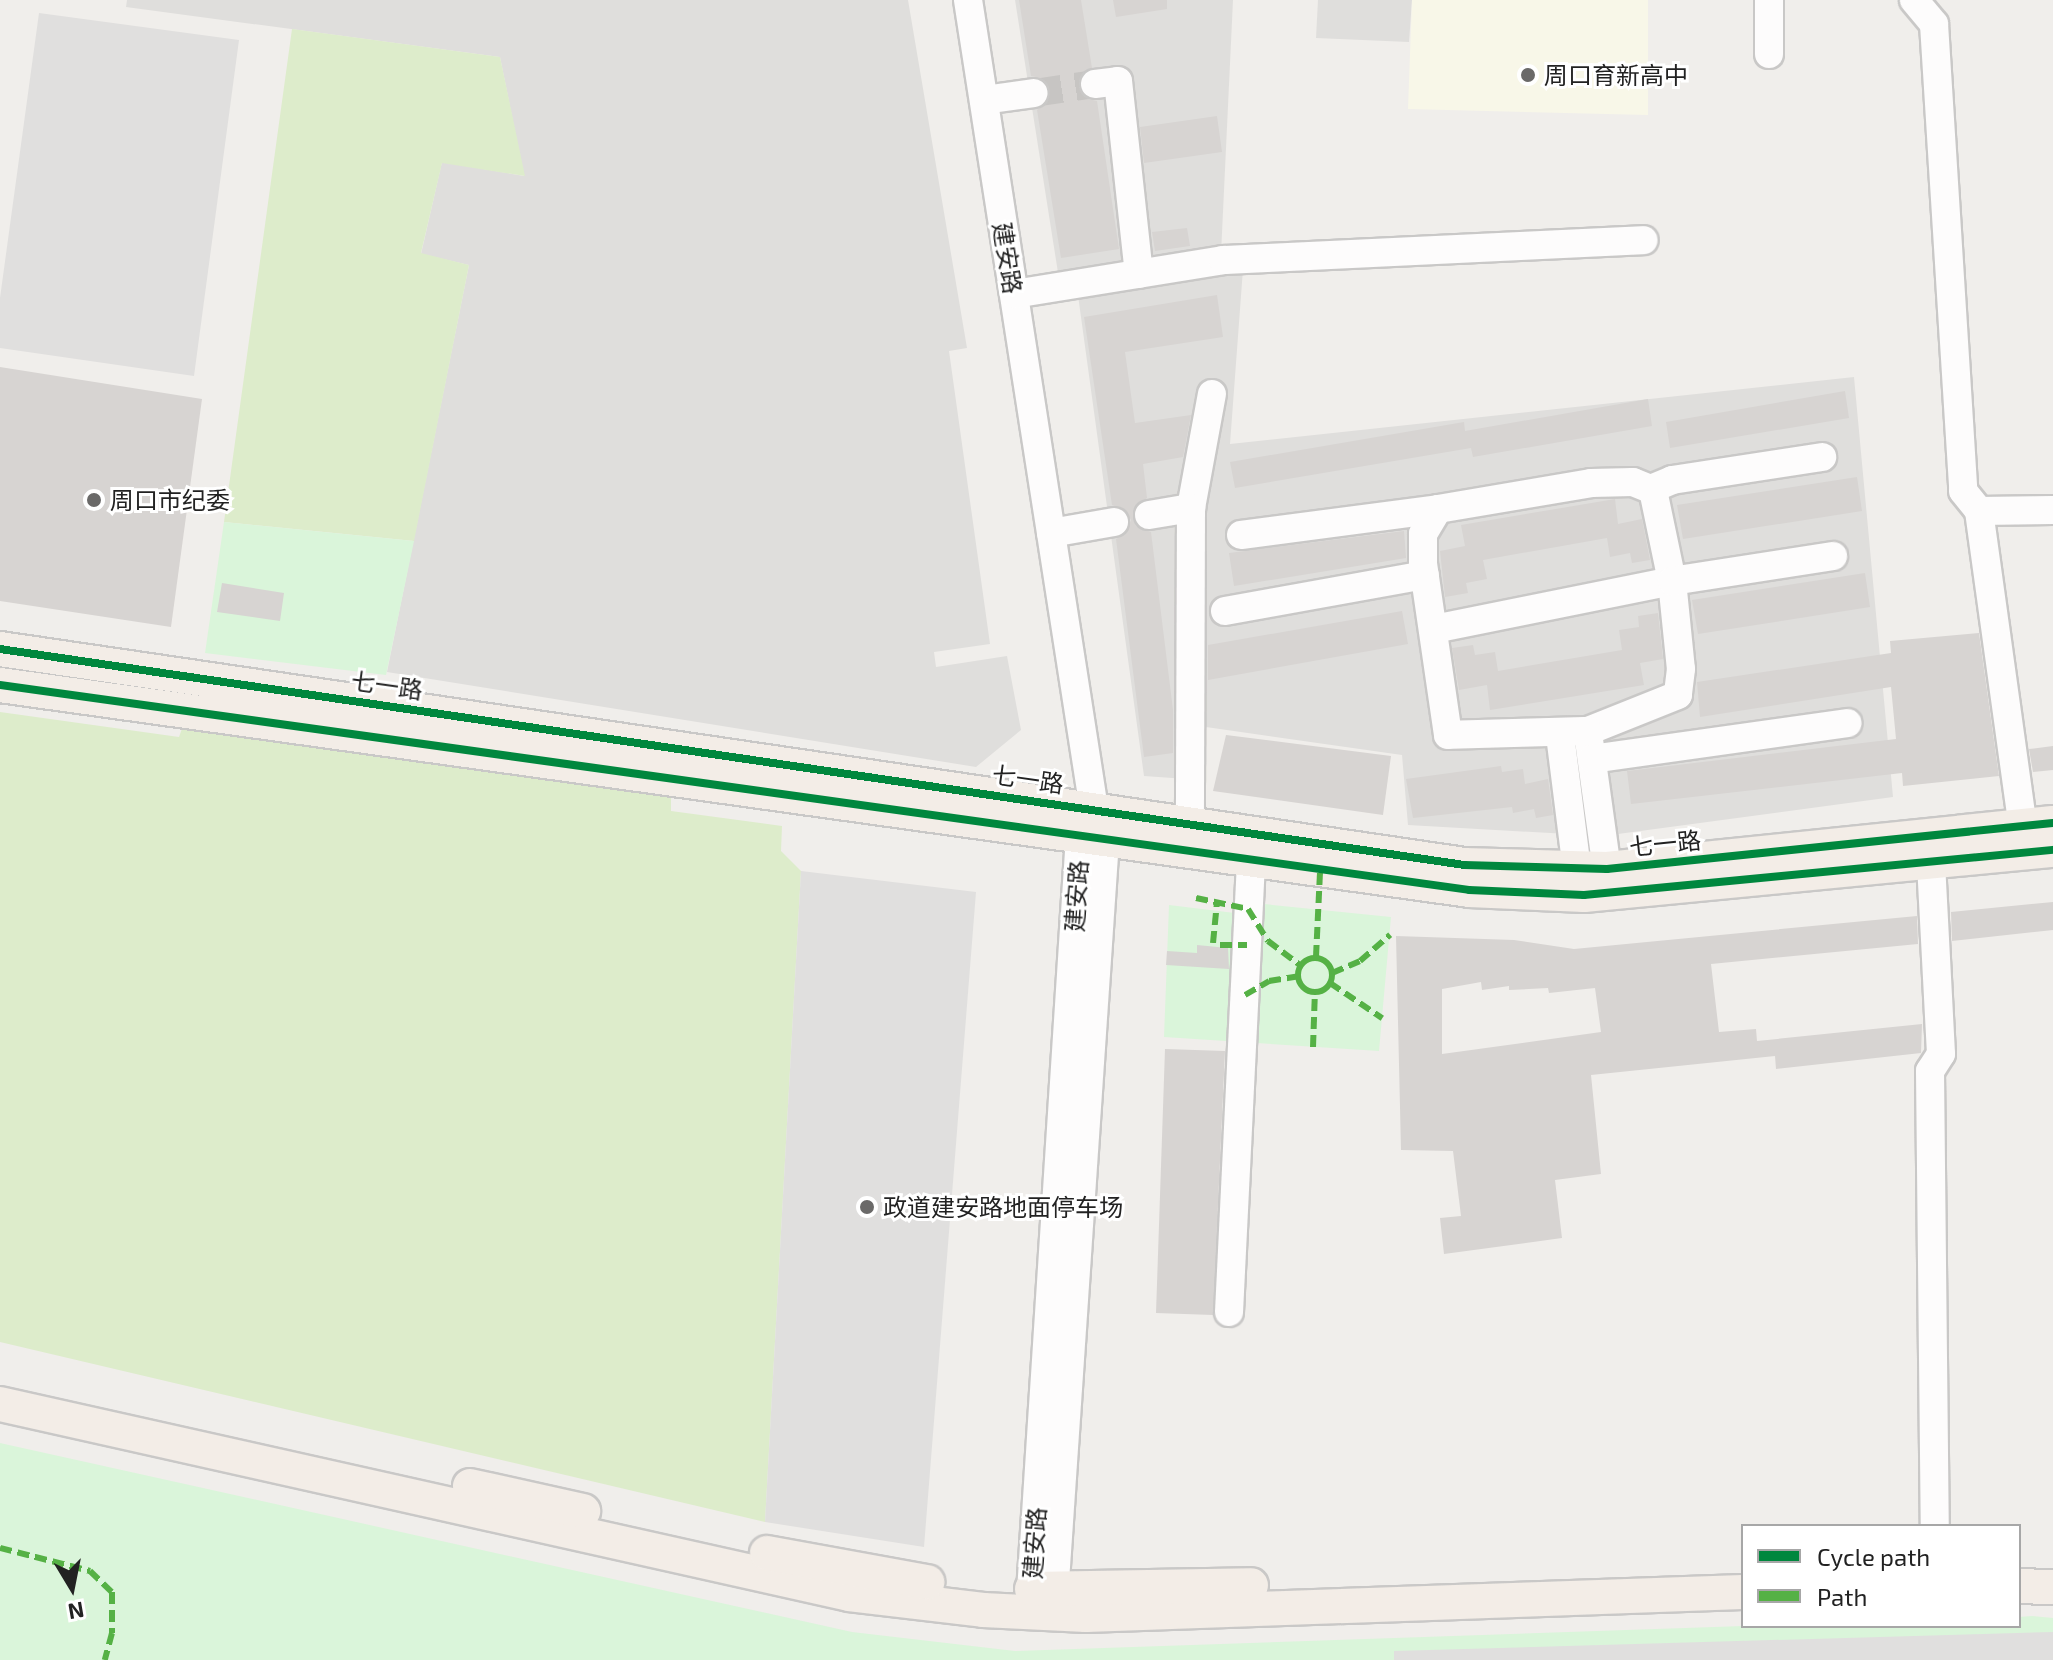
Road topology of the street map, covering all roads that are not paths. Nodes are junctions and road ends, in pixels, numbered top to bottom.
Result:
1 (968, 0) edge
2 (1769, 0) edge
3 (1914, 0) edge
4 (1769, 54) dead end
5 (1095, 84) tunnel mouth
6 (1034, 93) tunnel mouth
7 (984, 100) junction
8 (1644, 240) dead end
9 (1139, 274) junction
10 (1014, 294) junction
11 (1212, 394) dead end
12 (1822, 457) dead end
13 (1651, 489) junction
14 (1191, 508) junction
15 (1438, 509) junction
16 (2053, 510) edge
17 (1979, 511) junction
18 (1149, 515) dead end
19 (1114, 522) dead end
20 (1051, 533) junction
21 (1241, 535) dead end
22 (1833, 556) dead end
23 (1425, 575) junction
24 (1672, 581) junction
25 (1225, 611) dead end
26 (1434, 629) junction
27 (0, 649) edge
28 (0, 685) edge
29 (1847, 723) dead end
30 (1580, 742) junction
31 (1190, 821) dead end
32 (2038, 825) edge
33 (1093, 828) junction
34 (2053, 850) edge
35 (1251, 861) junction
36 (1931, 863) junction
37 (1592, 869) junction
38 (1229, 1312) dead end
39 (0, 1380) edge
40 (0, 1404) edge
41 (1935, 1524) edge
42 (2021, 1563) edge
43 (2053, 1563) edge
44 (1741, 1569) edge
45 (2021, 1586) edge
46 (2053, 1587) edge
47 (1741, 1592) edge
48 (1042, 1602) junction

1 - 7 street, 建安路
2 - 4 street
3 - 17 street
5 - 9 street
6 - 7 street
7 - 10 street, 建安路
8 - 9 street
9 - 10 street
10 - 20 street, 建安路
11 - 14 street
12 - 13 street
13 - 15 street
13 - 24 street
14 - 18 street
14 - 31 street
15 - 21 street
15 - 23 street
16 - 17 street
17 - 32 street
19 - 20 street
20 - 33 street, 建安路
22 - 24 street
23 - 25 street
23 - 26 street
24 - 26 street
24 - 30 street
26 - 30 street
27 - 33 main road, 七一路
28 - 33 main road, 七一路
29 - 30 street
30 - 37 street
30 - 37 street
32 - 37 main road, 七一路
33 - 35 main road, 七一路
33 - 37 main road, 七一路
33 - 48 street, 建安路
34 - 36 main road, 七一路
35 - 36 main road, 七一路
35 - 38 street
36 - 41 street
39 - 48 main road
40 - 48 main road
42 - 43 main road
44 - 48 main road
45 - 46 main road
47 - 48 main road

